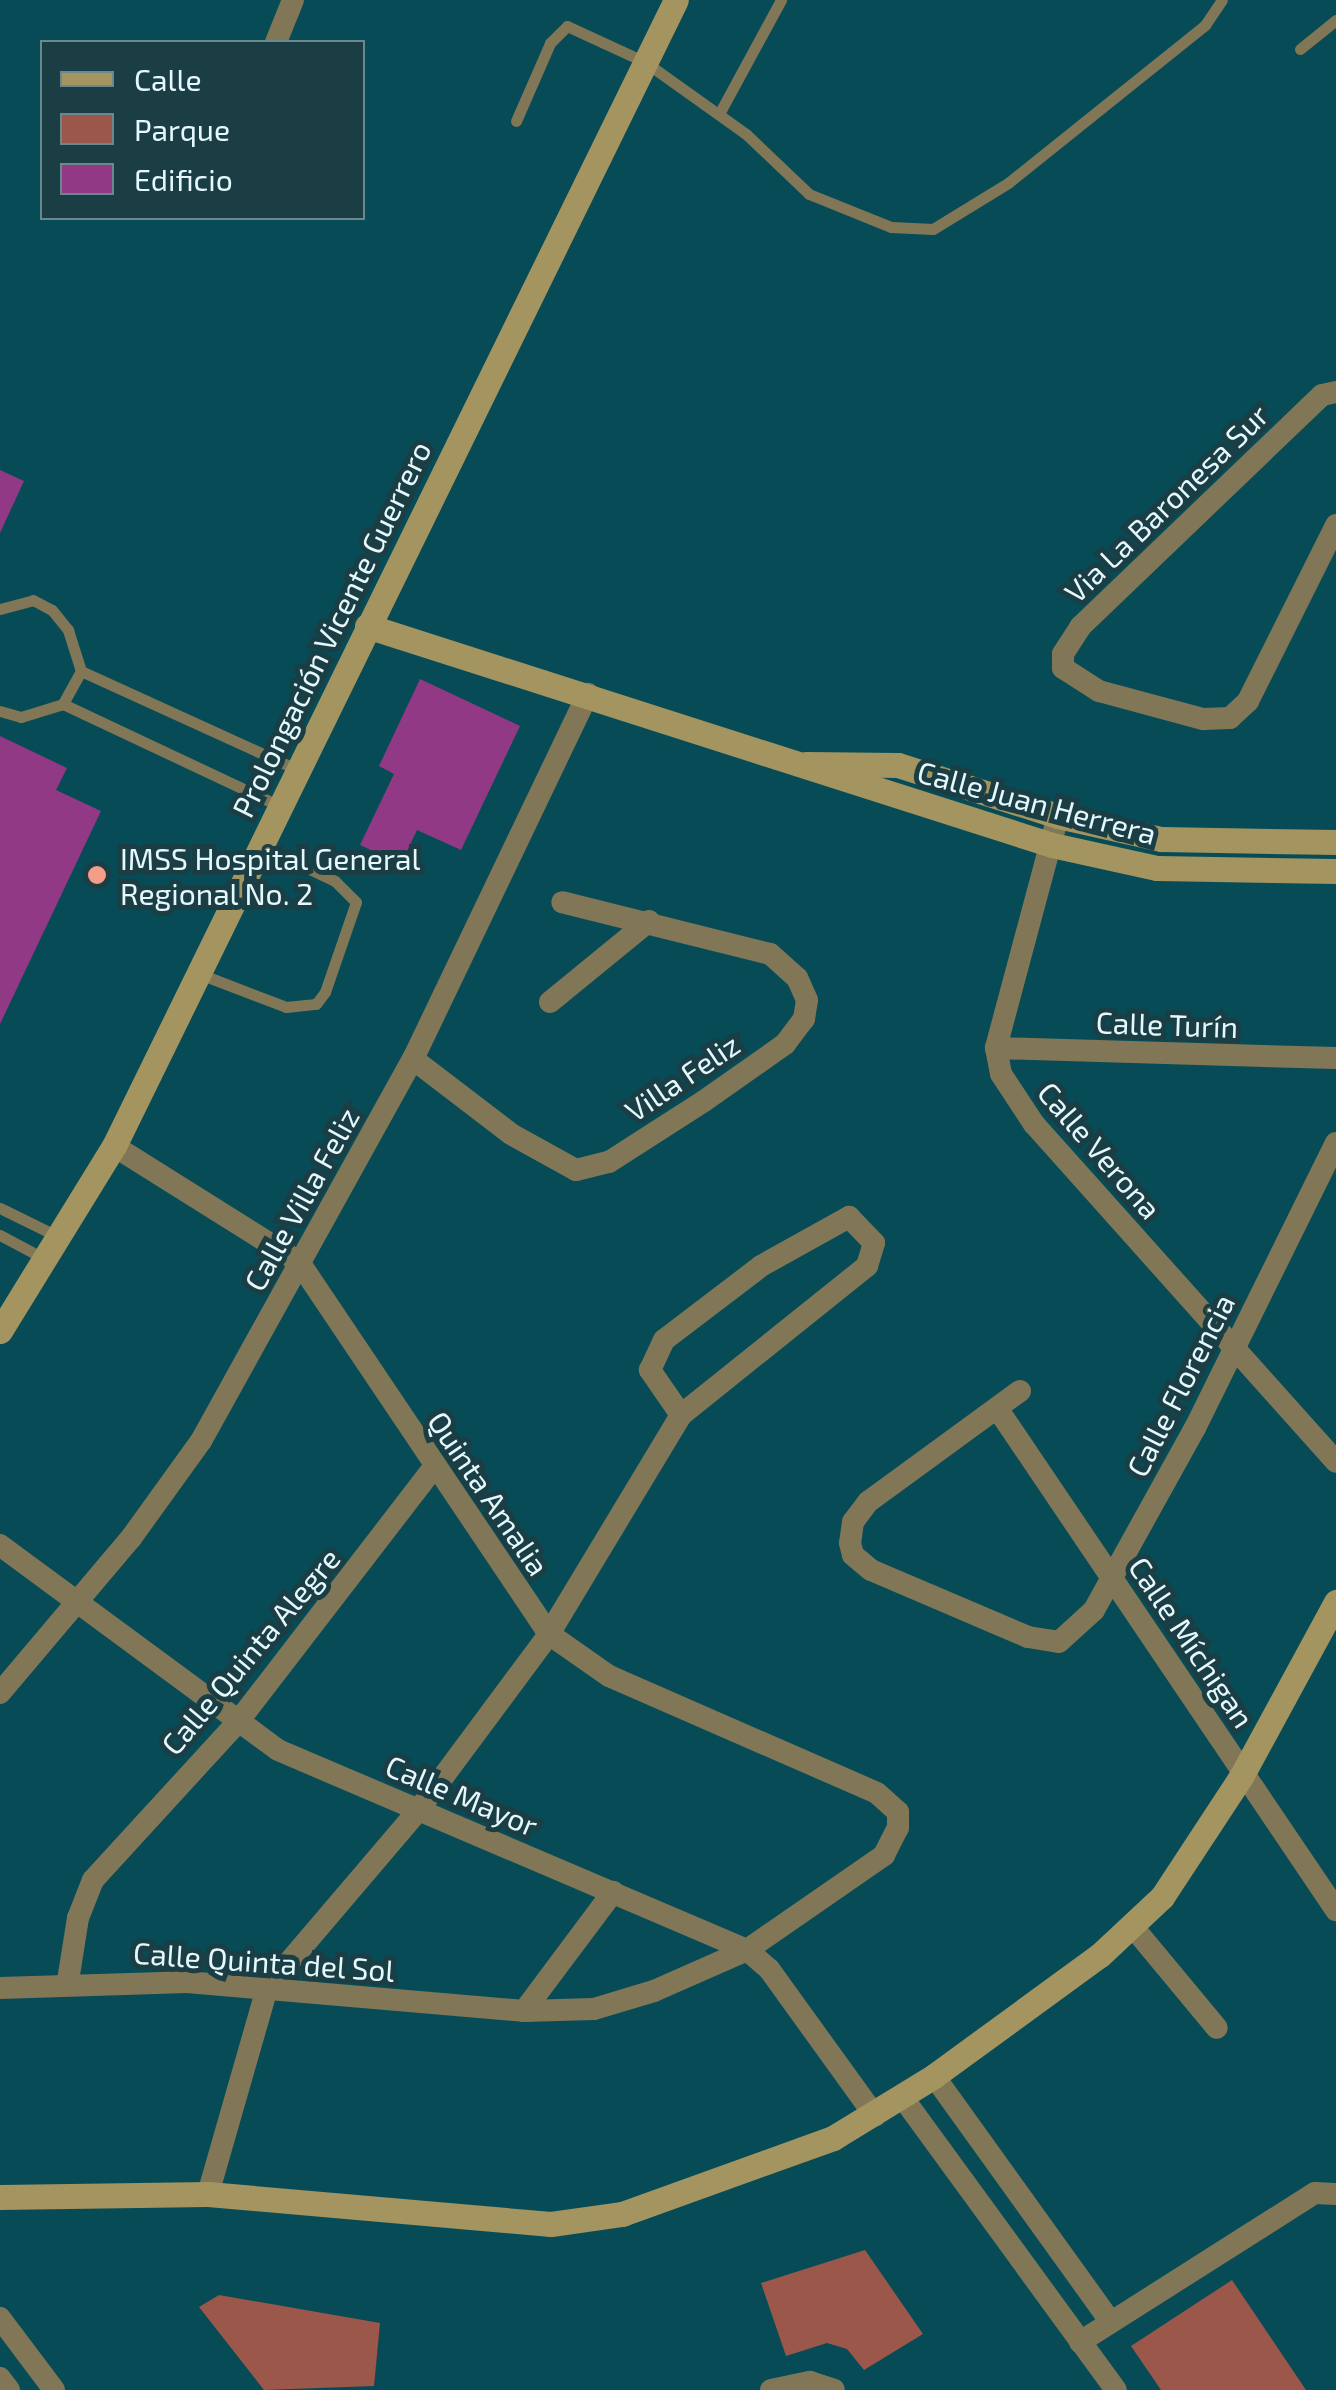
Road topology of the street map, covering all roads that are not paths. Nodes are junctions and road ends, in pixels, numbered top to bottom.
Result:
1 (293, 0) edge
2 (676, 0) edge
3 (781, 0) edge
4 (1222, 0) edge
5 (1336, 20) edge
6 (277, 40) edge
7 (1300, 49) dead end
8 (645, 62) junction
9 (719, 114) junction
10 (516, 122) dead end
11 (1332, 392) edge
12 (1336, 526) edge
13 (0, 609) edge
14 (367, 626) junction
15 (82, 671) junction
16 (588, 694) junction
17 (64, 704) junction
18 (0, 711) edge
19 (786, 765) junction
20 (298, 770) junction
21 (280, 806) junction
22 (1058, 816) junction
23 (1336, 842) edge
24 (261, 846) junction
25 (1052, 846) junction
26 (1336, 871) edge
27 (562, 902) dead end
28 (650, 921) junction
29 (200, 974) junction
30 (550, 1002) dead end
31 (996, 1048) junction
32 (1336, 1058) edge
33 (413, 1059) junction
34 (1336, 1142) edge
35 (114, 1146) junction
36 (0, 1208) edge
37 (0, 1235) edge
38 (61, 1238) junction
39 (48, 1261) junction
40 (299, 1262) junction
41 (0, 1330) edge
42 (1234, 1347) junction
43 (1020, 1392) dead end
44 (997, 1408) junction
45 (681, 1414) junction
46 (1336, 1462) edge
47 (435, 1466) junction
48 (0, 1544) edge
49 (1112, 1576) junction
50 (1336, 1602) edge
51 (78, 1603) junction
52 (549, 1634) junction
53 (0, 1692) edge
54 (237, 1723) junction
55 (1242, 1775) junction
56 (877, 1793) joint
57 (420, 1808) junction
58 (613, 1892) junction
59 (1332, 1896) edge
60 (1133, 1927) junction
61 (748, 1950) junction
62 (68, 1981) junction
63 (0, 1988) edge
64 (268, 1988) junction
65 (524, 2011) junction
66 (1217, 2028) dead end
67 (934, 2076) junction
68 (903, 2098) junction
69 (875, 2116) junction
70 (208, 2194) junction
71 (1336, 2194) edge
72 (0, 2197) edge
73 (0, 2318) edge
74 (1112, 2322) junction
75 (1080, 2342) junction
76 (0, 2378) edge
77 (8, 2390) edge
78 (54, 2390) edge
79 (771, 2390) edge
80 (834, 2390) edge
81 (1116, 2390) edge

1 - 6 street
2 - 8 street, Prolongación Vicente Guerrero
3 - 9 lane
4 - 9 lane
5 - 7 lane
8 - 9 lane
8 - 10 lane
8 - 14 street, Prolongación Vicente Guerrero
11 - 12 street, Via La Baronesa Sur
13 - 15 lane
14 - 16 street, Calle Juan Herrera
14 - 20 street, Prolongación Vicente Guerrero
15 - 17 lane
15 - 20 lane
16 - 19 street, Calle Juan Herrera
16 - 33 street, Calle Villa Feliz
17 - 18 lane
17 - 21 lane
19 - 22 street, Calle Juan Herrera
19 - 25 street, Calle Juan Herrera
20 - 21 street, Prolongación Vicente Guerrero
21 - 24 street, Prolongación Vicente Guerrero
22 - 23 street, Calle Juan Herrera
22 - 25 street
24 - 29 street, Prolongación Vicente Guerrero
24 - 29 lane
25 - 26 street, Calle Juan Herrera
25 - 31 street
27 - 28 street, Villa Feliz
28 - 30 street
28 - 33 street, Villa Feliz
29 - 35 street, Prolongación Vicente Guerrero
31 - 32 street, Calle Turín
31 - 42 street, Calle Verona
33 - 40 street, Calle Villa Feliz
34 - 42 street, Calle Florencia
35 - 38 street, Prolongación Vicente Guerrero
35 - 40 street, Quinta Amalia
36 - 38 lane
37 - 39 lane
38 - 39 street, Prolongación Vicente Guerrero
39 - 41 street, Prolongación Vicente Guerrero
40 - 47 street, Quinta Amalia
40 - 51 street, Calle Villa Feliz
42 - 46 street, Calle Verona
42 - 49 street, Calle Florencia
43 - 44 street
44 - 49 street, Calle Míchigan
44 - 49 street, Calle Florencia
45 - 45 street
45 - 52 street
47 - 52 street, Quinta Amalia
47 - 54 street, Calle Quinta Alegre
48 - 51 street, Calle Mayor
49 - 55 street, Calle Míchigan
50 - 55 street
51 - 53 street, Calle Villa Feliz
51 - 54 street, Calle Mayor
52 - 56 street, Quinta Amalia
52 - 57 street
54 - 57 street, Calle Mayor
54 - 62 street, Calle Quinta Alegre
55 - 59 street, Calle Míchigan
55 - 60 street
56 - 61 street, Calle Quinta del Sol
57 - 58 street, Calle Mayor
57 - 64 street
58 - 61 street, Calle Mayor
58 - 65 street
60 - 66 street
60 - 67 street
61 - 65 street, Calle Quinta del Sol
61 - 69 street, Calle Mayor
62 - 63 street, Calle Quinta del Sol
62 - 64 street, Calle Quinta del Sol
64 - 65 street, Calle Quinta del Sol
64 - 70 street
67 - 68 street
67 - 74 street
68 - 69 street
68 - 75 street
69 - 70 street
70 - 72 street
71 - 74 street
73 - 78 street
74 - 75 street
75 - 81 street
76 - 77 street
79 - 80 street

